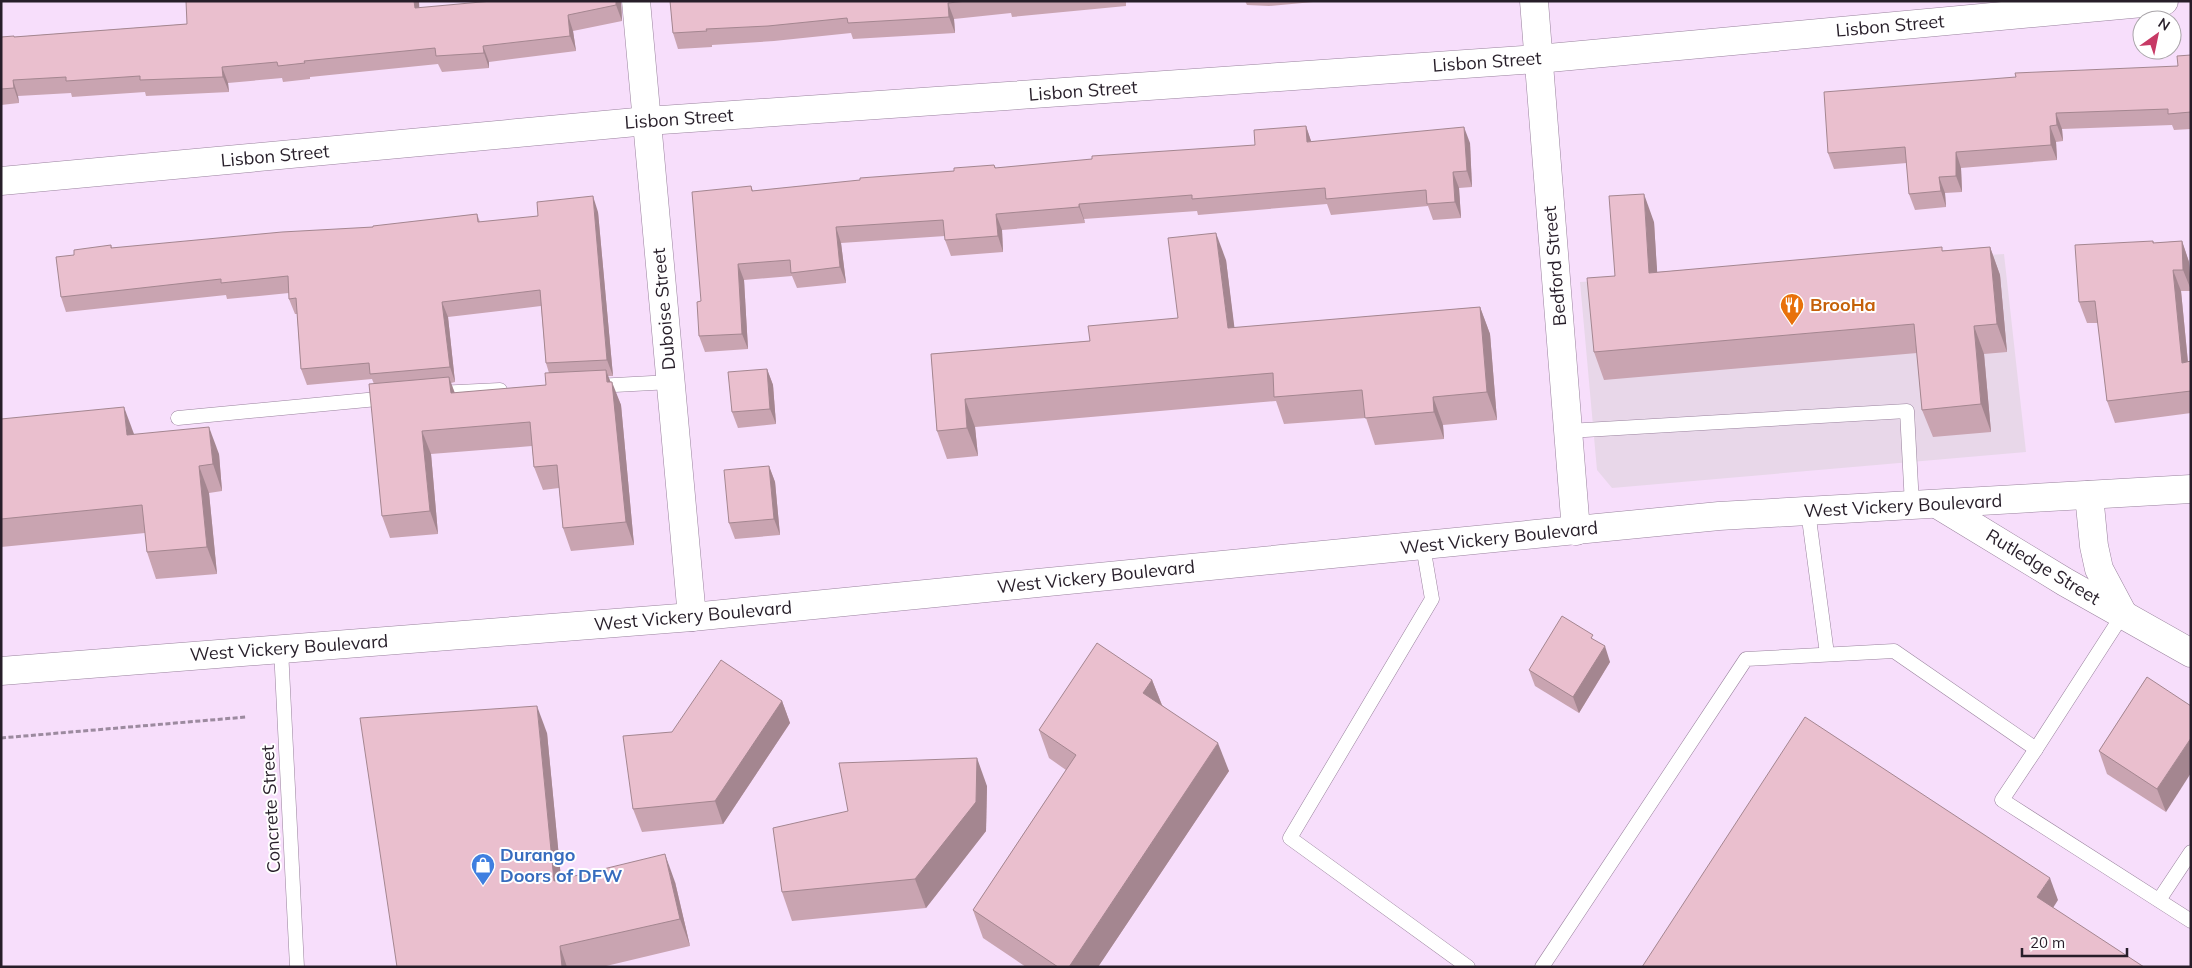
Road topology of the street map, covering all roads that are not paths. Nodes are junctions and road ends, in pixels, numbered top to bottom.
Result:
1 (636, 1) edge
2 (1534, 1) edge
3 (2164, 1) edge
4 (1538, 59) junction
5 (647, 121) junction
6 (1, 181) edge
7 (671, 382) junction
8 (578, 386) edge
9 (512, 389) edge
10 (428, 394) edge
11 (398, 396) edge
12 (178, 418) dead end
13 (1568, 431) junction
14 (2191, 489) edge
15 (2090, 495) junction
16 (1925, 504) junction
17 (1808, 511) junction
18 (1576, 531) junction
19 (1423, 546) junction
20 (2123, 614) junction
21 (692, 617) junction
22 (281, 649) junction
23 (2191, 653) edge
24 (1827, 654) junction
25 (1, 671) edge
26 (2036, 749) junction
27 (2191, 852) edge
28 (2159, 900) junction
29 (2191, 921) edge
30 (297, 967) edge
31 (1468, 967) edge
32 (1542, 967) edge

1 - 5 street, Duboise Street
2 - 4 street, Bedford Street
3 - 4 street, Lisbon Street
4 - 5 street, Lisbon Street
4 - 13 street, Bedford Street
5 - 6 street, Lisbon Street
5 - 7 street, Duboise Street
7 - 8 lane
7 - 21 street, Duboise Street
9 - 10 lane
11 - 12 lane
13 - 16 lane
13 - 18 street, Bedford Street
14 - 15 street, West Vickery Boulevard
15 - 16 street, West Vickery Boulevard
15 - 20 street, Rutledge Street
16 - 17 street, West Vickery Boulevard
16 - 20 street, Rutledge Street
17 - 18 street, West Vickery Boulevard
17 - 24 lane
18 - 19 street, West Vickery Boulevard
19 - 21 street, West Vickery Boulevard
19 - 31 lane
20 - 23 street, Rutledge Street
20 - 26 lane
21 - 22 street, West Vickery Boulevard
22 - 25 street, West Vickery Boulevard
22 - 30 lane, Concrete Street
24 - 26 lane
24 - 32 lane
26 - 28 lane
27 - 28 lane
28 - 29 lane

